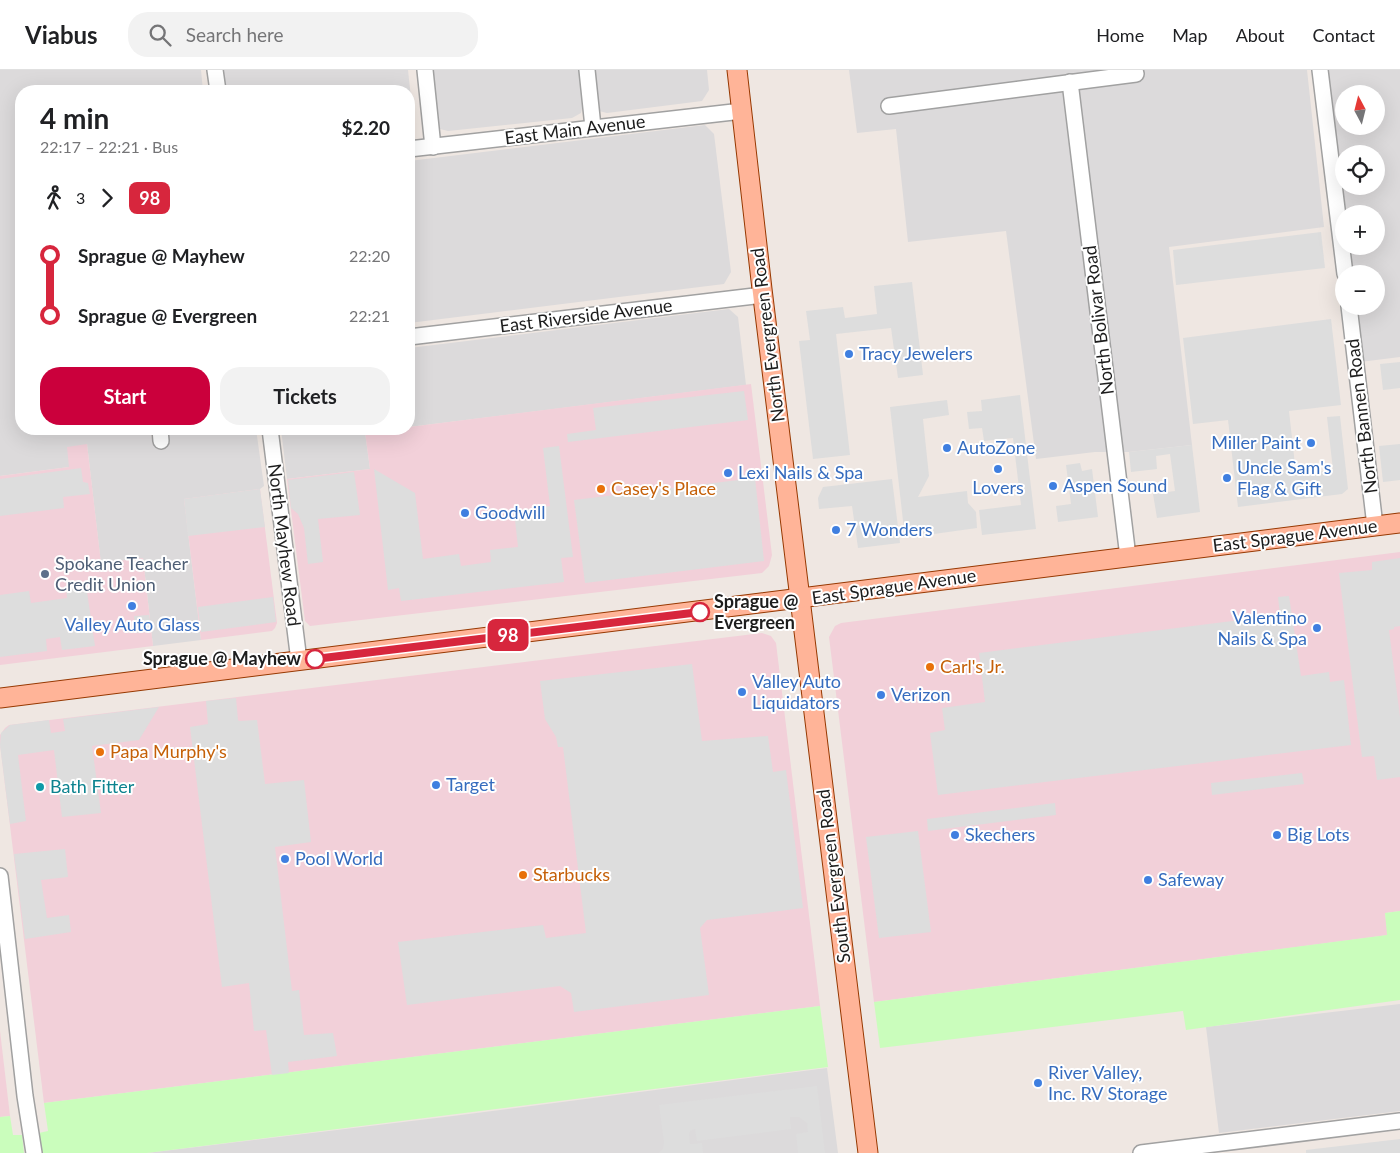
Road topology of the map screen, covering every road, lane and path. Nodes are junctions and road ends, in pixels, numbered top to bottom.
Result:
1 (215, 70) edge
2 (425, 70) edge
3 (587, 70) edge
4 (737, 70) edge
5 (1320, 70) edge
6 (1136, 72) edge
7 (1070, 82) junction
8 (217, 85) edge
9 (889, 106) dead end
10 (742, 111) junction
11 (593, 127) junction
12 (433, 146) junction
13 (415, 149) edge
14 (1344, 265) edge
15 (763, 295) junction
16 (1349, 315) edge
17 (415, 336) edge
18 (271, 435) edge
19 (1400, 523) edge
20 (1375, 526) junction
21 (1128, 557) junction
22 (800, 600) junction
23 (299, 660) junction
24 (0, 698) edge
25 (0, 876) edge
26 (1400, 1121) edge
27 (34, 1153) edge
28 (868, 1153) edge
29 (1141, 1153) edge

1 - 8 street
2 - 12 street
3 - 11 street
4 - 10 main road, North Evergreen Road
5 - 14 street
6 - 7 street
7 - 9 street
7 - 21 street, North Bolivar Road
10 - 11 street, East Main Avenue
10 - 15 main road, North Evergreen Road
11 - 12 street, East Main Avenue
12 - 13 street, East Main Avenue
15 - 17 street, East Riverside Avenue
15 - 22 main road, North Evergreen Road
16 - 20 street, North Bannen Road
18 - 23 street, North Mayhew Road
19 - 20 main road, East Sprague Avenue
20 - 21 main road, East Sprague Avenue
21 - 22 main road, East Sprague Avenue
22 - 23 main road, East Sprague Avenue
22 - 28 main road, South Evergreen Road
23 - 24 main road, East Sprague Avenue
25 - 27 street
26 - 29 street

